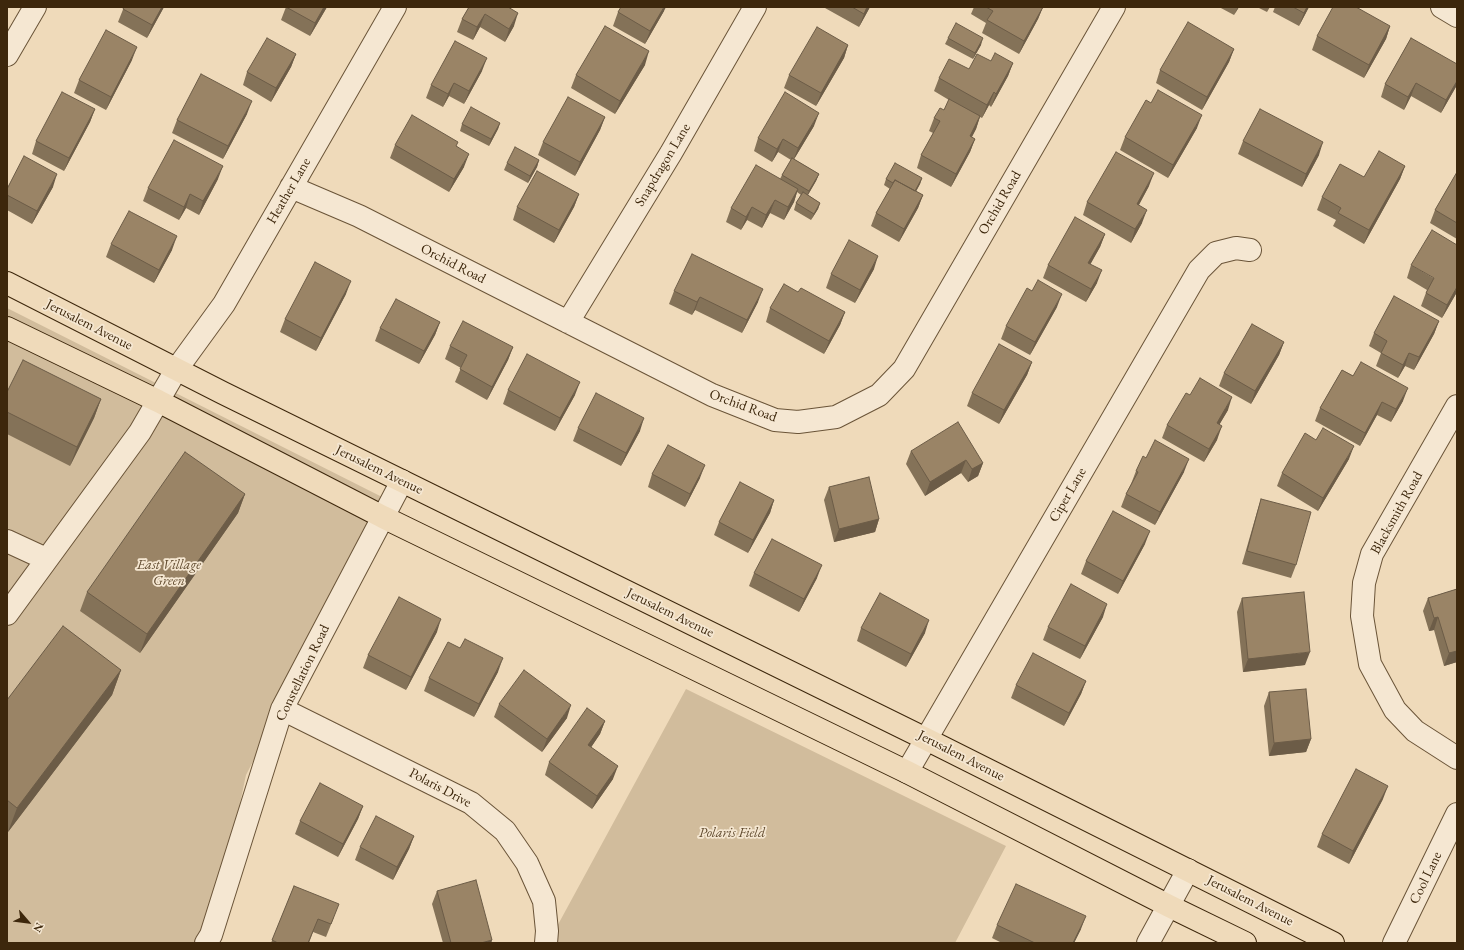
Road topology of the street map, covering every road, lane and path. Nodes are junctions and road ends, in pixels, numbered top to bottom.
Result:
1 (35, 7) edge
2 (395, 7) edge
3 (755, 7) edge
4 (1114, 7) edge
5 (1442, 7) edge
6 (1457, 16) edge
7 (7, 55) edge
8 (292, 187) junction
9 (1250, 250) dead end
10 (7, 283) edge
11 (568, 322) junction
12 (7, 328) edge
13 (176, 370) junction
14 (158, 401) junction
15 (1457, 407) edge
16 (402, 481) junction
17 (384, 517) junction
18 (7, 541) edge
19 (46, 559) junction
20 (7, 614) edge
21 (282, 709) junction
22 (926, 739) junction
23 (1457, 758) edge
24 (907, 772) junction
25 (1457, 814) edge
26 (1188, 870) junction
27 (1169, 906) junction
28 (206, 943) edge
29 (546, 943) edge
30 (1148, 943) edge
31 (1245, 943) edge
32 (1333, 943) edge
33 (1394, 943) edge

1 - 7 street
2 - 8 street, Heather Lane
3 - 11 street, Snapdragon Lane
4 - 11 street, Orchid Road
5 - 6 street
8 - 11 street, Orchid Road
8 - 13 street, Heather Lane
9 - 22 street, Ciper Lane
10 - 13 main road, Jerusalem Avenue
12 - 14 main road
13 - 14 street
13 - 16 main road, Jerusalem Avenue
14 - 17 main road
14 - 19 street
15 - 23 street, Blacksmith Road
16 - 17 street, Constellation Road
16 - 22 main road, Jerusalem Avenue
17 - 21 street, Constellation Road
17 - 24 main road
18 - 19 street
19 - 20 street
21 - 28 street, Constellation Road
21 - 29 street, Polaris Drive
22 - 24 street, Ciper Lane
22 - 26 main road, Jerusalem Avenue
24 - 27 main road
25 - 33 street, Cool Lane
26 - 27 street
26 - 32 main road, Jerusalem Avenue
27 - 30 street
27 - 31 main road

